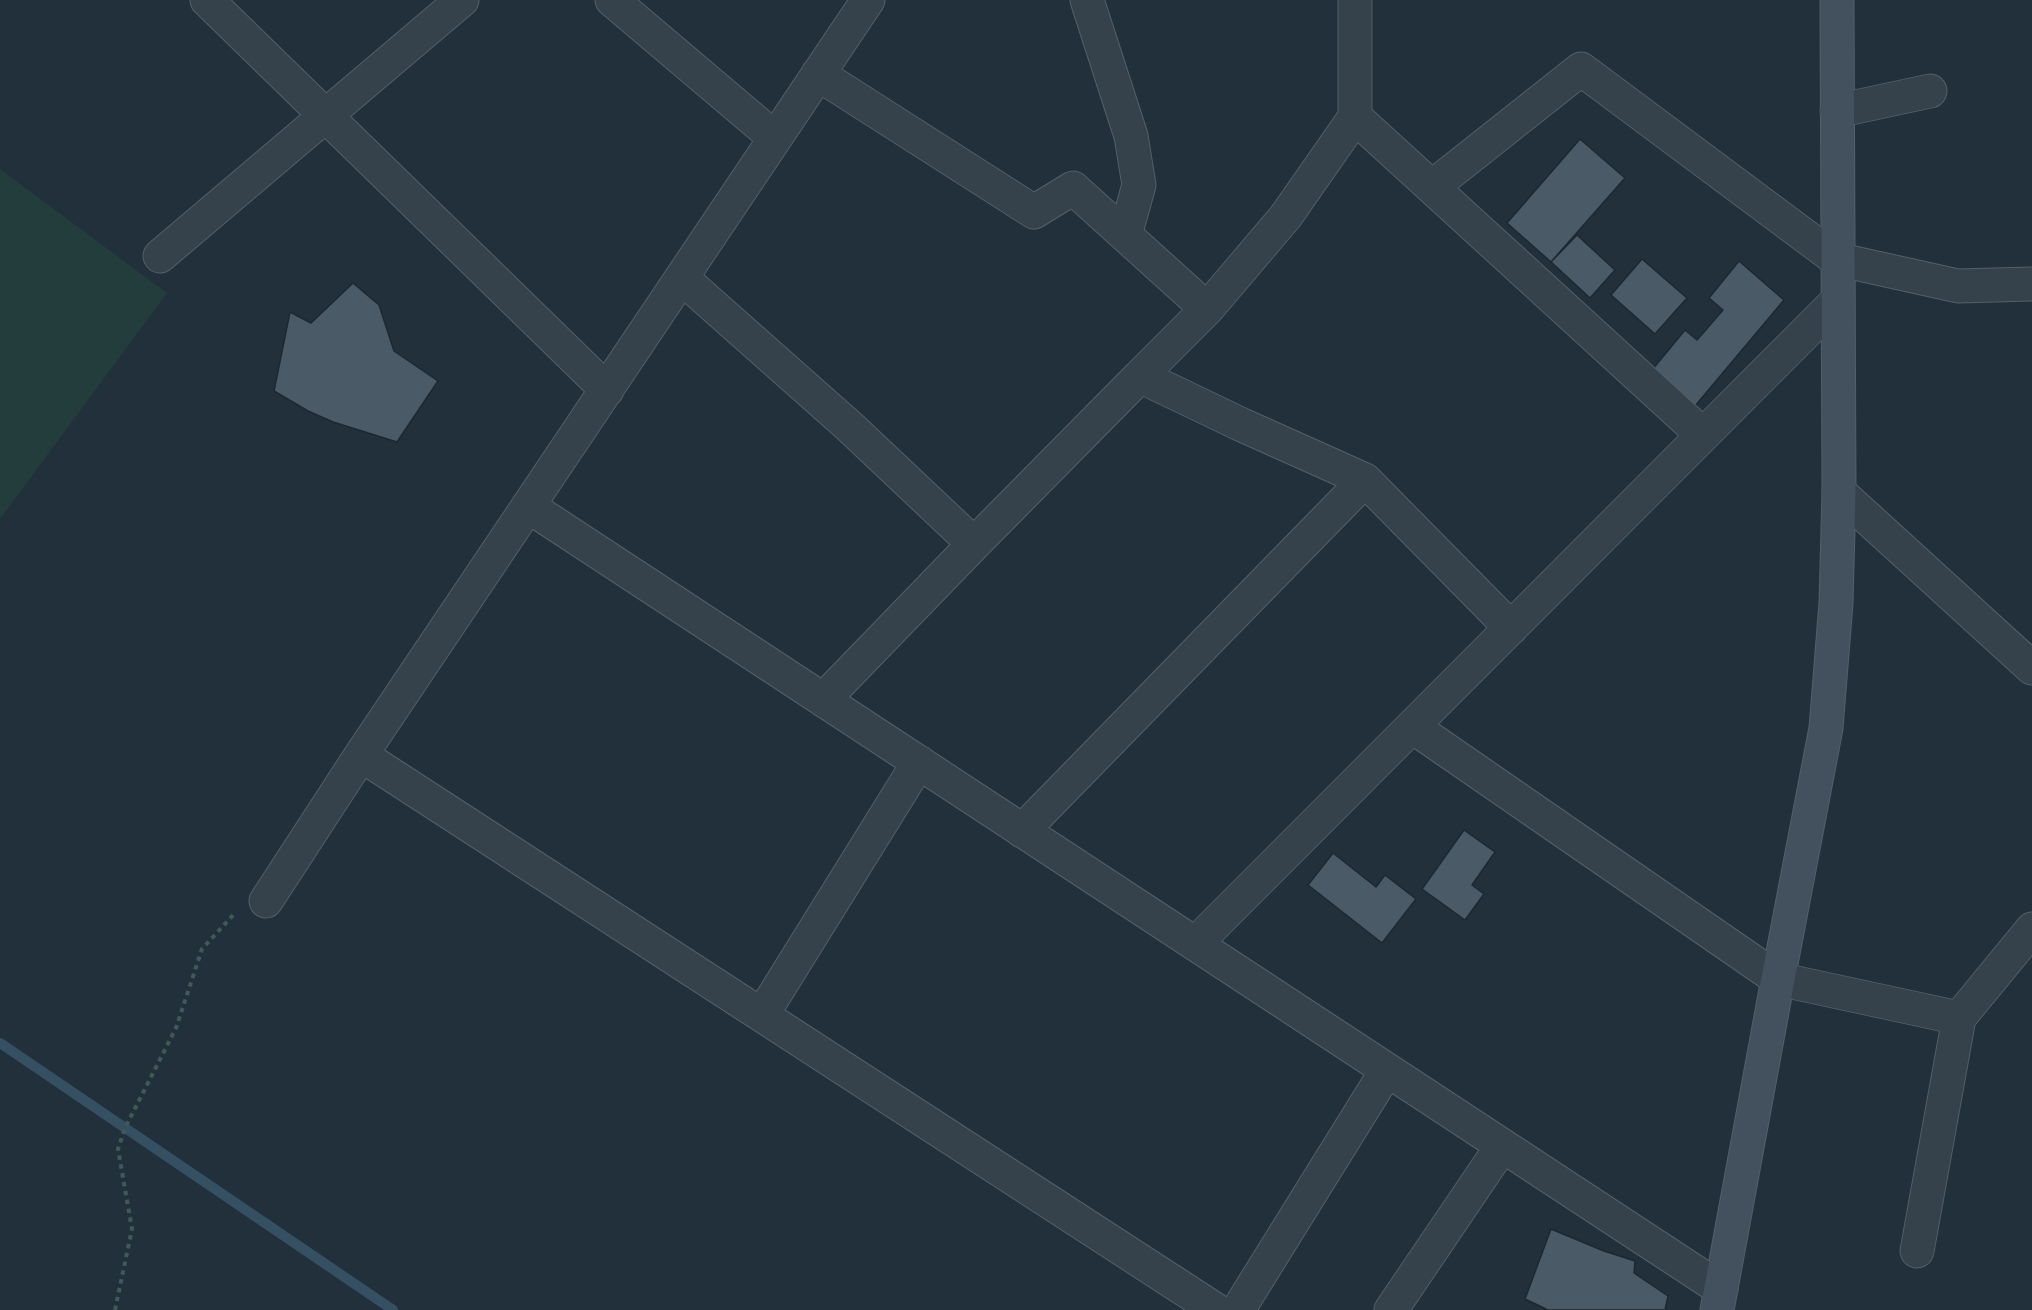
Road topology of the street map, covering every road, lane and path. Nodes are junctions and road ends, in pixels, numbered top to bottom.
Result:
1 (207, 0) edge
2 (462, 0) edge
3 (612, 0) edge
4 (868, 0) edge
5 (1087, 0) edge
6 (1355, 0) edge
7 (1837, 0) edge
8 (818, 75) junction
9 (1930, 91) dead end
10 (1837, 111) junction
11 (326, 116) junction
12 (1355, 117) junction
13 (776, 138) junction
14 (1432, 187) junction
15 (1125, 235) junction
16 (160, 256) dead end
17 (1836, 259) junction
18 (682, 278) junction
19 (2032, 284) edge
20 (1837, 301) junction
21 (1207, 309) junction
22 (1140, 376) junction
23 (607, 390) junction
24 (1703, 435) junction
25 (1365, 480) junction
26 (1839, 492) junction
27 (528, 506) junction
28 (974, 544) junction
29 (1511, 628) junction
30 (2032, 668) edge
31 (823, 700) junction
32 (1413, 727) junction
33 (361, 755) junction
34 (919, 762) junction
35 (1022, 831) junction
36 (266, 901) joint
37 (2032, 929) edge
38 (1195, 944) junction
39 (1778, 979) junction
40 (762, 1015) junction
41 (1959, 1018) junction
42 (1387, 1070) junction
43 (1502, 1146) junction
44 (1917, 1251) dead end
45 (1719, 1300) edge
46 (1240, 1307) edge
47 (115, 1310) edge
48 (1390, 1310) edge

1 - 11 street
2 - 11 street
3 - 13 street
4 - 8 street
5 - 15 street
6 - 12 street
7 - 10 main road
8 - 13 street
8 - 15 street
9 - 10 street
10 - 17 main road
11 - 16 street
11 - 23 street
12 - 14 street
12 - 21 street
13 - 18 street
14 - 17 street
14 - 24 street
15 - 21 street
17 - 19 street
17 - 20 main road
18 - 23 street
18 - 28 street
20 - 24 street
20 - 26 main road
21 - 22 street
22 - 25 street
22 - 28 street
23 - 27 street
24 - 29 street
25 - 29 street
25 - 35 street
26 - 30 street
26 - 39 main road
27 - 31 street
27 - 33 street
28 - 31 street
29 - 32 street
31 - 34 street
32 - 38 street
32 - 39 street
33 - 36 street
33 - 40 street
34 - 35 street
34 - 40 street
35 - 38 street
36 - 47 path
37 - 41 street
38 - 42 street
39 - 41 street
39 - 45 main road
40 - 46 street
41 - 44 street
42 - 43 street
42 - 46 street
43 - 45 street
43 - 48 street

